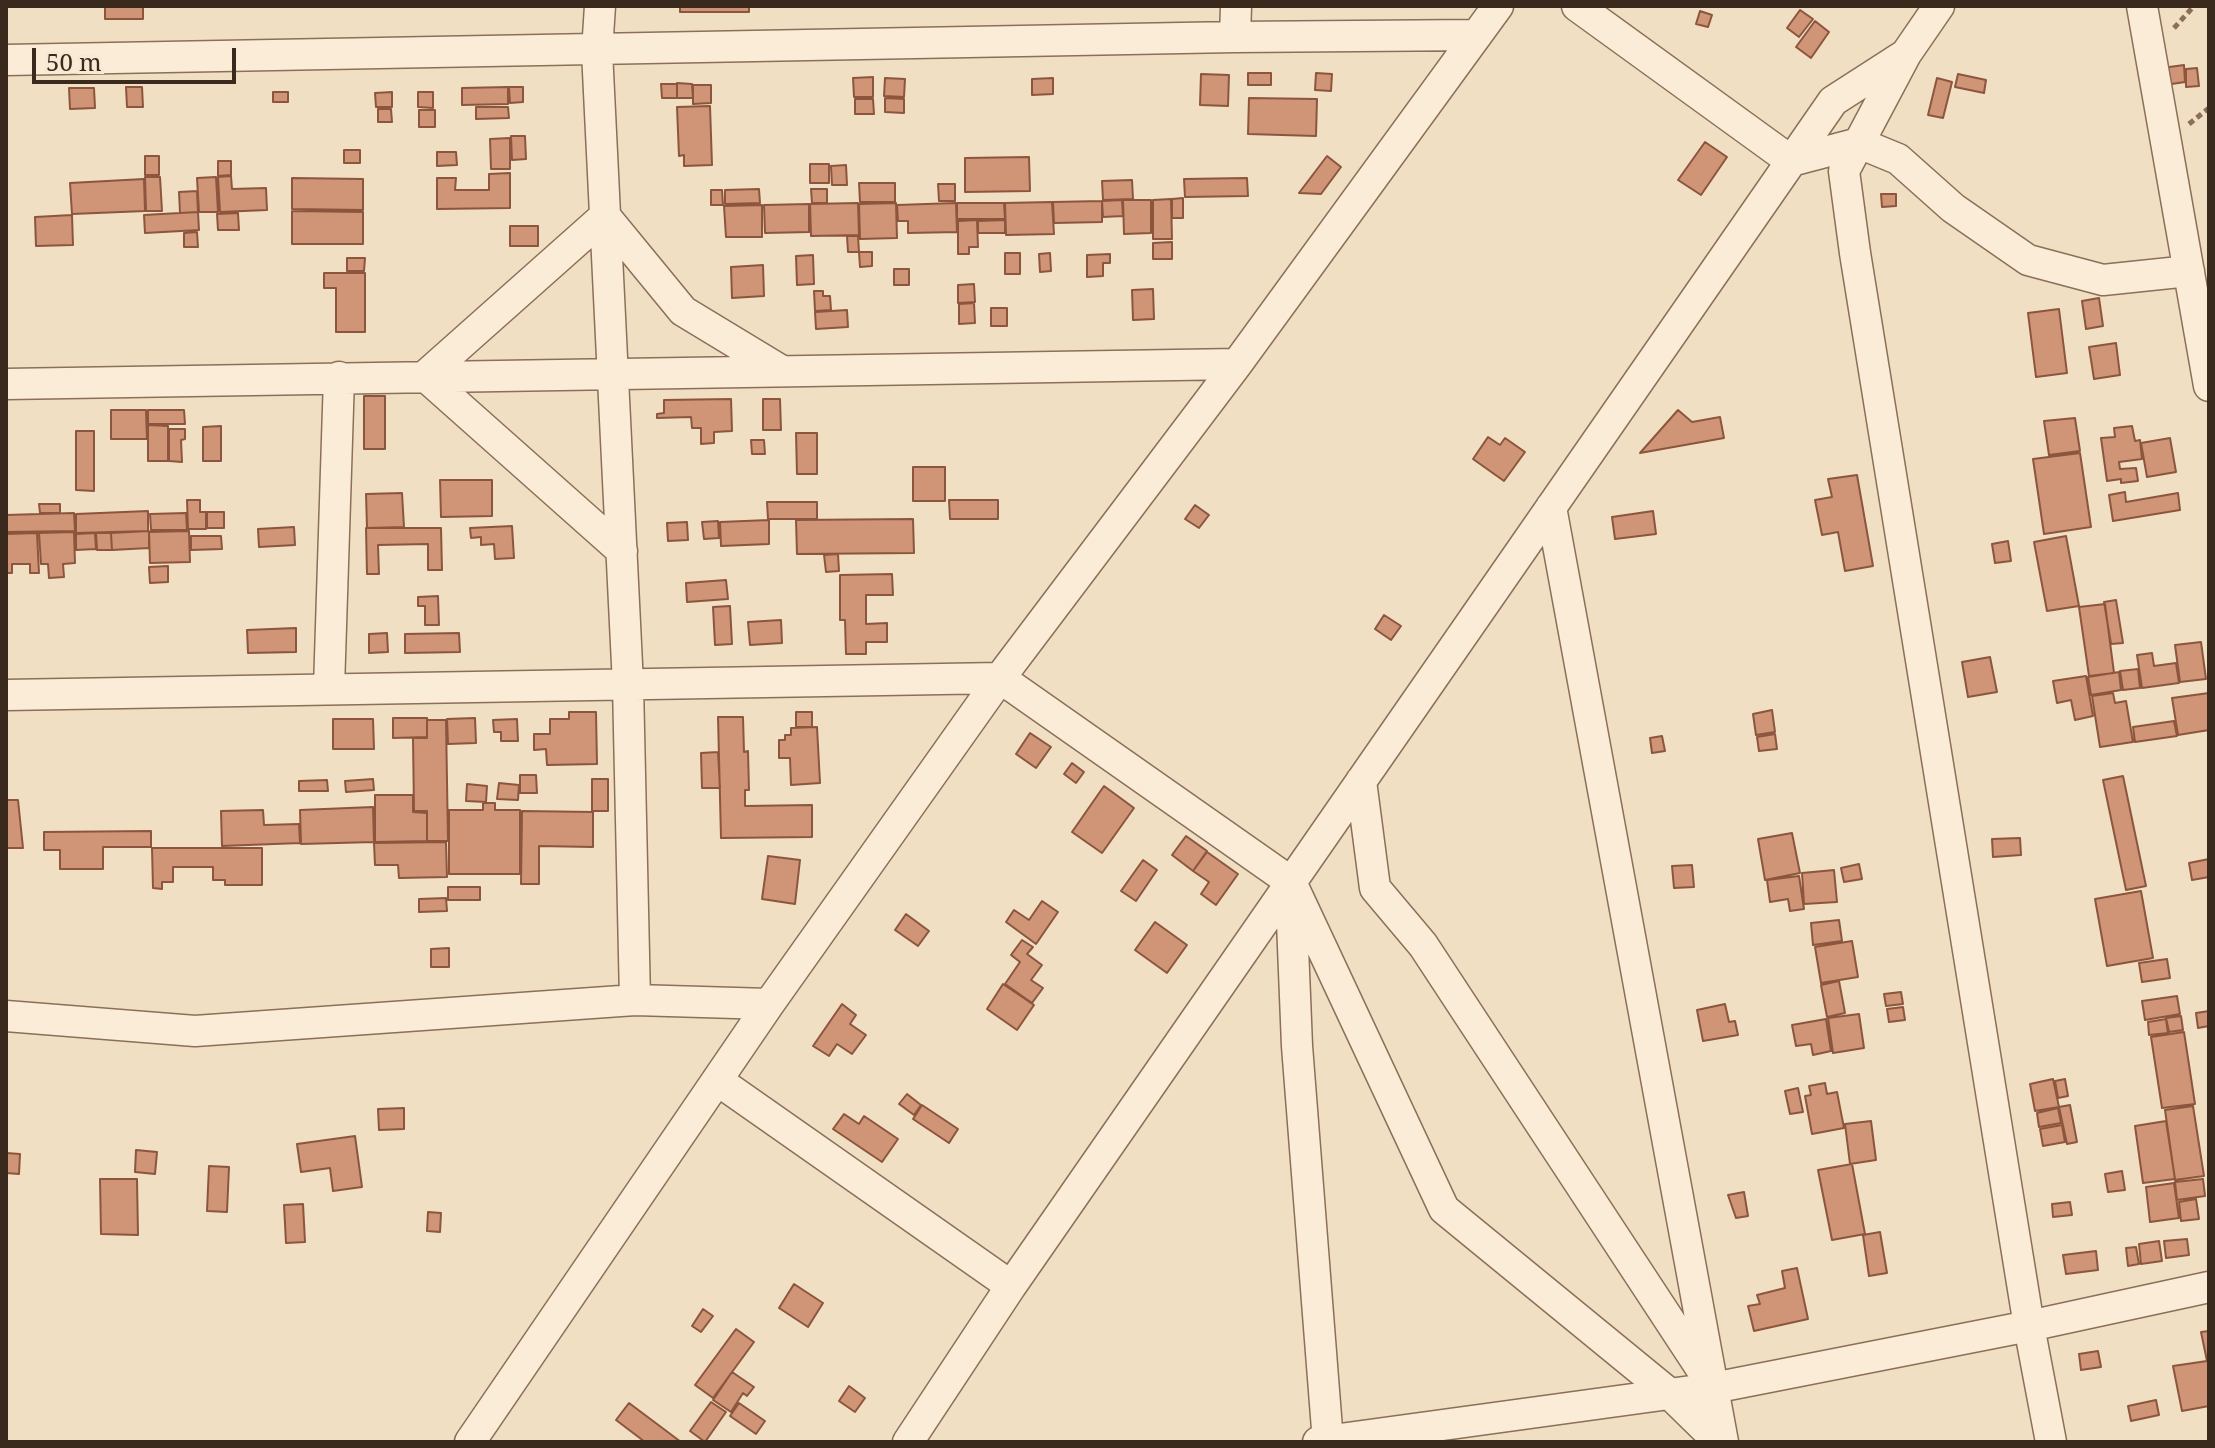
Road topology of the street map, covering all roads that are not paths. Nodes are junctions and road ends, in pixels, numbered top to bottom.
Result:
1 (600, 6) edge
2 (1236, 6) edge
3 (1498, 6) edge
4 (1577, 6) edge
5 (1939, 6) edge
6 (2142, 6) edge
7 (1477, 35) junction
8 (1235, 37) junction
9 (597, 51) junction
10 (1906, 54) junction
11 (6, 60) edge
12 (1859, 143) junction
13 (1791, 161) junction
14 (605, 216) junction
15 (2189, 271) junction
16 (1237, 364) junction
17 (782, 371) junction
18 (614, 374) junction
19 (425, 376) junction
20 (339, 377) junction
21 (6, 384) edge
22 (2209, 386) edge
23 (1551, 507) junction
24 (622, 551) junction
25 (1000, 678) junction
26 (628, 685) junction
27 (329, 688) junction
28 (6, 695) edge
29 (1361, 781) junction
30 (1291, 882) junction
31 (635, 1000) junction
32 (769, 1004) junction
33 (6, 1016) edge
34 (717, 1080) junction
35 (1011, 1286) junction
36 (2209, 1287) edge
37 (2029, 1326) junction
38 (1713, 1388) junction
39 (1670, 1394) junction
40 (470, 1442) edge
41 (908, 1442) edge
42 (1325, 1442) edge
43 (1721, 1442) edge
44 (2051, 1442) edge

1 - 9 street
2 - 8 street
3 - 7 street
4 - 13 street
5 - 10 street
6 - 15 street
7 - 8 street
7 - 16 street
8 - 9 street
9 - 11 street
9 - 14 street
10 - 12 street
10 - 13 street
12 - 13 street
12 - 15 street
12 - 37 street
13 - 23 street
14 - 17 street
14 - 18 street
14 - 19 street
15 - 22 street
16 - 17 street
16 - 25 street
17 - 18 street
18 - 19 street
18 - 24 street
19 - 20 street
19 - 24 street
20 - 21 street
20 - 27 street
23 - 29 street
23 - 38 street
24 - 26 street
25 - 26 street
25 - 30 street
25 - 32 street
26 - 27 street
26 - 31 street
27 - 28 street
29 - 30 street
29 - 38 street
30 - 35 street
30 - 39 street
30 - 42 street
31 - 32 street
31 - 33 street
32 - 34 street
34 - 35 street
34 - 40 street
35 - 41 street
36 - 37 street
37 - 38 street
37 - 44 street
38 - 39 street
38 - 43 street
39 - 42 street
39 - 43 street

